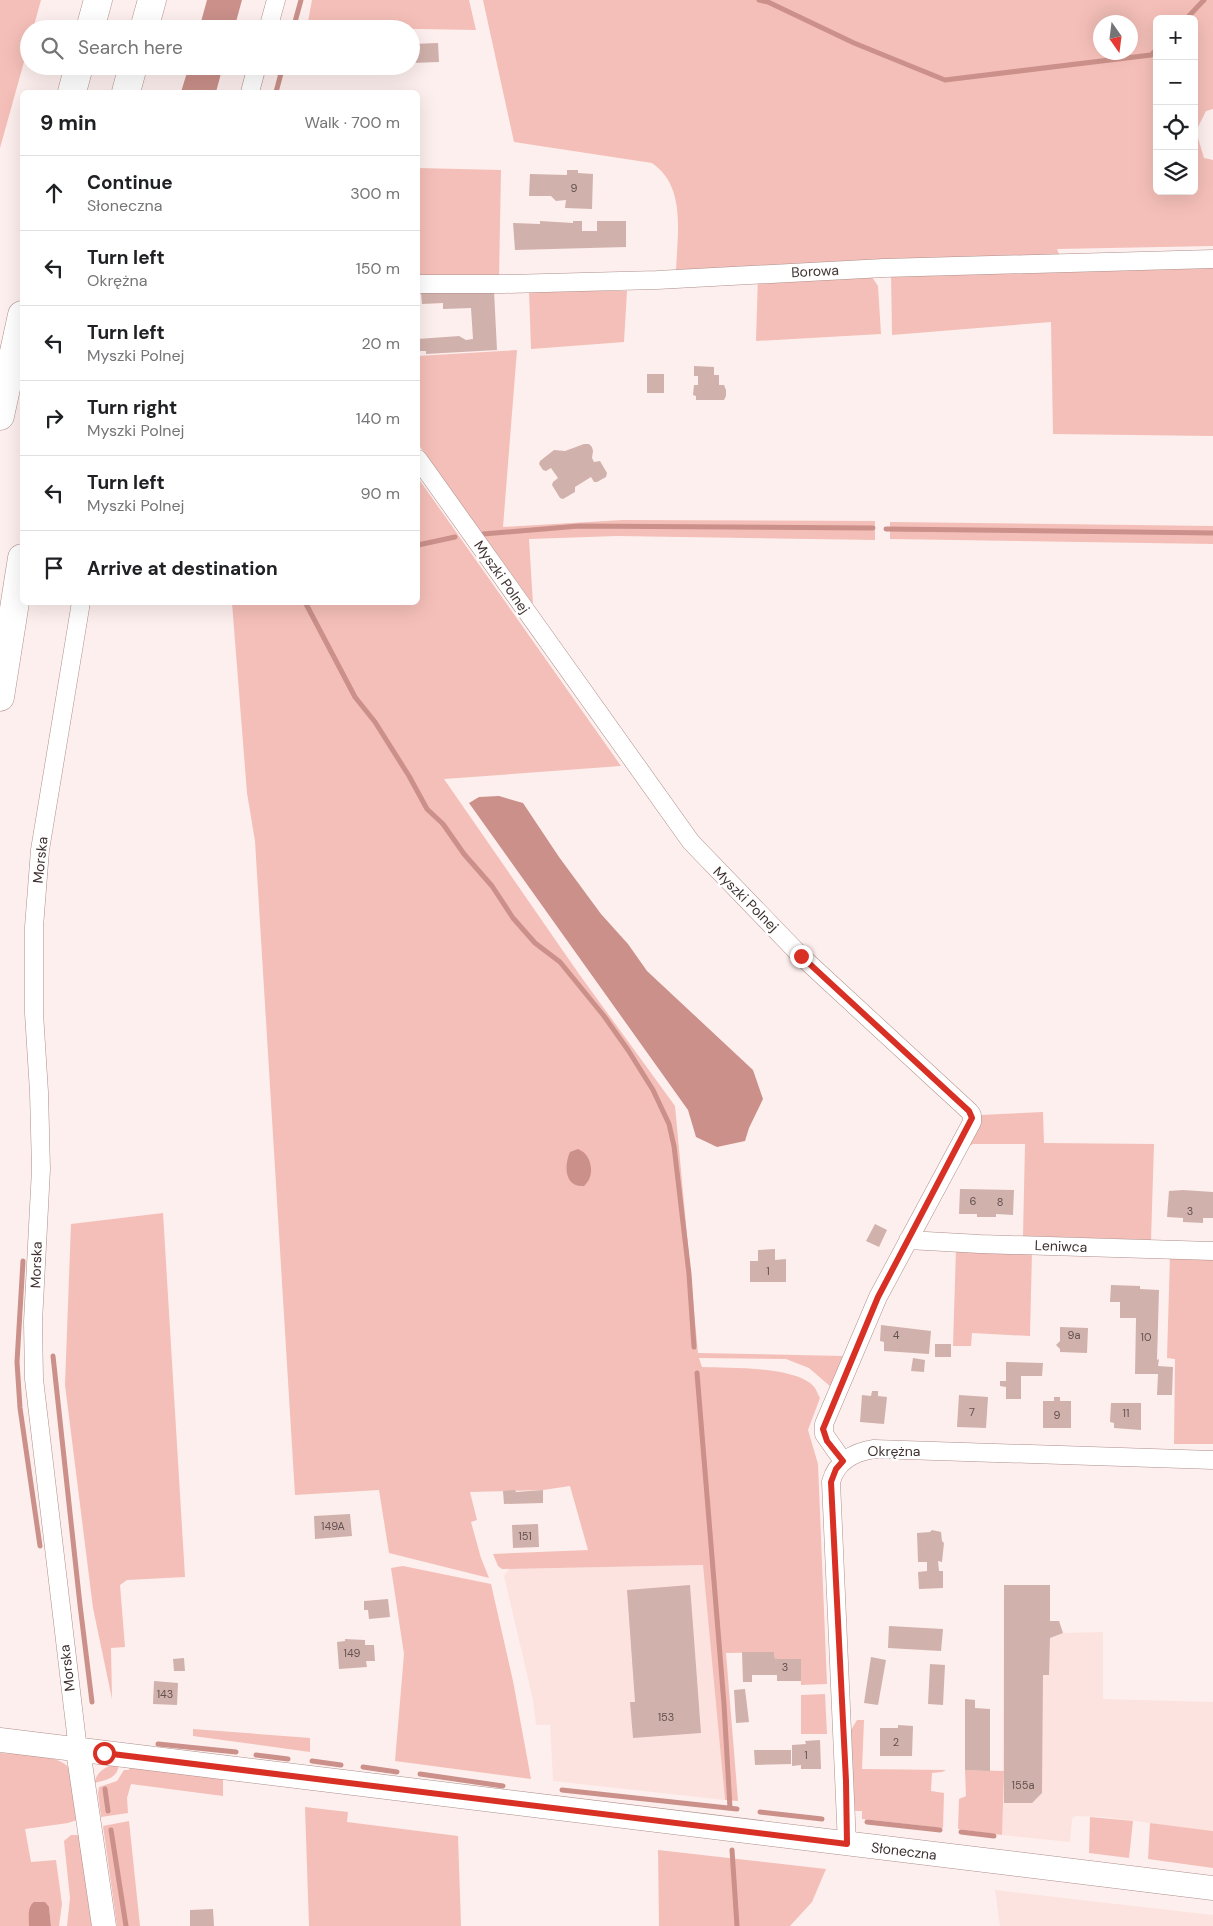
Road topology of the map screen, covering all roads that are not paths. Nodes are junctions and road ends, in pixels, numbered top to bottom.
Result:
1 (98, 0) edge
2 (152, 0) edge
3 (276, 0) edge
4 (92, 20) edge
5 (146, 20) edge
6 (270, 20) edge
7 (77, 75) edge
8 (131, 75) edge
9 (255, 75) edge
10 (73, 90) edge
11 (127, 90) edge
12 (251, 90) edge
13 (1213, 260) edge
14 (420, 284) edge
15 (20, 324) edge
16 (0, 416) edge
17 (420, 462) edge
18 (20, 571) edge
19 (81, 605) edge
20 (0, 698) edge
21 (908, 1240) junction
22 (1213, 1251) edge
23 (1213, 1460) edge
24 (843, 1461) junction
25 (0, 1740) edge
26 (78, 1750) junction
27 (847, 1844) junction
28 (1213, 1888) edge
29 (104, 1926) edge

1 - 4 highway
2 - 5 highway
3 - 6 street
7 - 10 highway
8 - 11 highway
9 - 12 street
13 - 14 street, Borowa
15 - 16 highway
17 - 21 street, Myszki Polnej
18 - 20 highway
19 - 26 street, Morska
21 - 22 street, Leniwca
21 - 24 street, Myszki Polnej
23 - 24 street, Okrężna
24 - 27 street
25 - 26 main road, Słoneczna
26 - 27 main road, Słoneczna
26 - 29 main road, Morska
27 - 28 main road, Słoneczna

